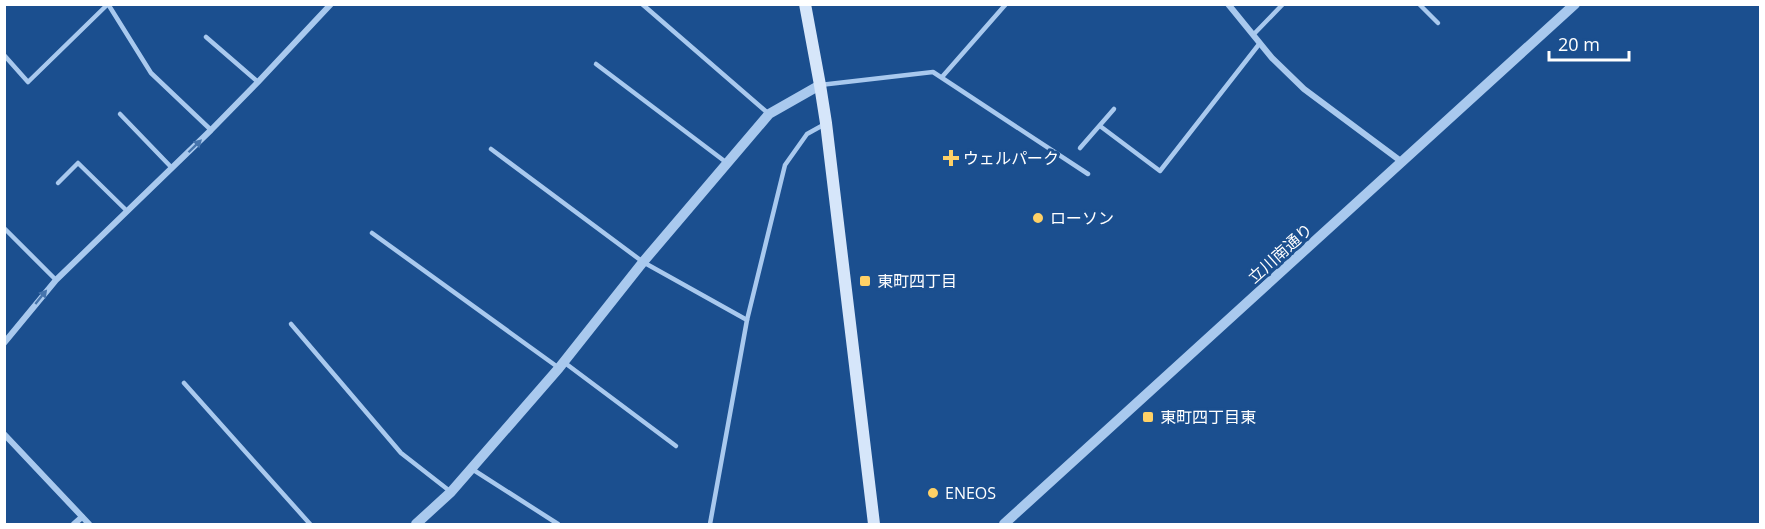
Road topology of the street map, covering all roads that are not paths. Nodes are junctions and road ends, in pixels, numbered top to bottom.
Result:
1 (108, 4) edge
2 (331, 4) edge
3 (642, 4) edge
4 (805, 4) edge
5 (1006, 4) edge
6 (1228, 4) edge
7 (1283, 4) edge
8 (1419, 4) edge
9 (1575, 4) edge
10 (1438, 23) dead end
11 (1253, 35) junction
12 (206, 37) dead end
13 (1260, 44) junction
14 (4, 55) edge
15 (596, 64) dead end
16 (942, 77) junction
17 (258, 82) junction
18 (820, 85) junction
19 (1114, 109) dead end
20 (120, 114) dead end
21 (769, 114) junction
22 (826, 123) junction
23 (1100, 126) junction
24 (211, 130) junction
25 (1080, 148) dead end
26 (491, 149) dead end
27 (1402, 162) junction
28 (727, 163) junction
29 (172, 168) junction
30 (1088, 174) dead end
31 (58, 183) dead end
32 (126, 212) junction
33 (4, 228) edge
34 (372, 233) dead end
35 (643, 261) junction
36 (56, 280) junction
37 (747, 320) junction
38 (291, 324) dead end
39 (4, 343) edge
40 (561, 365) junction
41 (184, 383) dead end
42 (4, 434) edge
43 (676, 446) dead end
44 (472, 469) junction
45 (451, 492) junction
46 (82, 517) junction
47 (74, 525) edge
48 (89, 525) edge
49 (310, 525) edge
50 (416, 525) edge
51 (558, 525) edge
52 (711, 525) edge
53 (874, 525) edge
54 (1004, 525) edge

1 - 14 lane
1 - 24 lane
2 - 17 street
3 - 21 lane
4 - 18 main road
5 - 16 lane
6 - 11 street
7 - 11 lane
8 - 10 lane
9 - 27 street, 立川南通り
11 - 13 street
12 - 17 lane
13 - 23 lane
13 - 27 street
15 - 28 lane
16 - 18 lane
16 - 30 lane
17 - 24 street
18 - 21 street
18 - 22 main road
19 - 23 lane
20 - 29 lane
21 - 28 street
22 - 37 lane
22 - 53 main road
23 - 25 lane
29 -> 24 street
26 - 35 lane
27 - 54 street, 立川南通り
28 - 35 street
29 - 32 street
31 - 32 lane
32 - 36 street
33 - 36 lane
34 - 40 lane
35 - 37 lane
35 - 40 street
39 -> 36 street
37 - 52 lane
38 - 45 lane
40 - 43 lane
40 - 44 street
41 - 49 lane
42 - 46 street
44 - 45 street
44 - 51 lane
45 - 50 street
46 - 47 street
46 - 48 street

